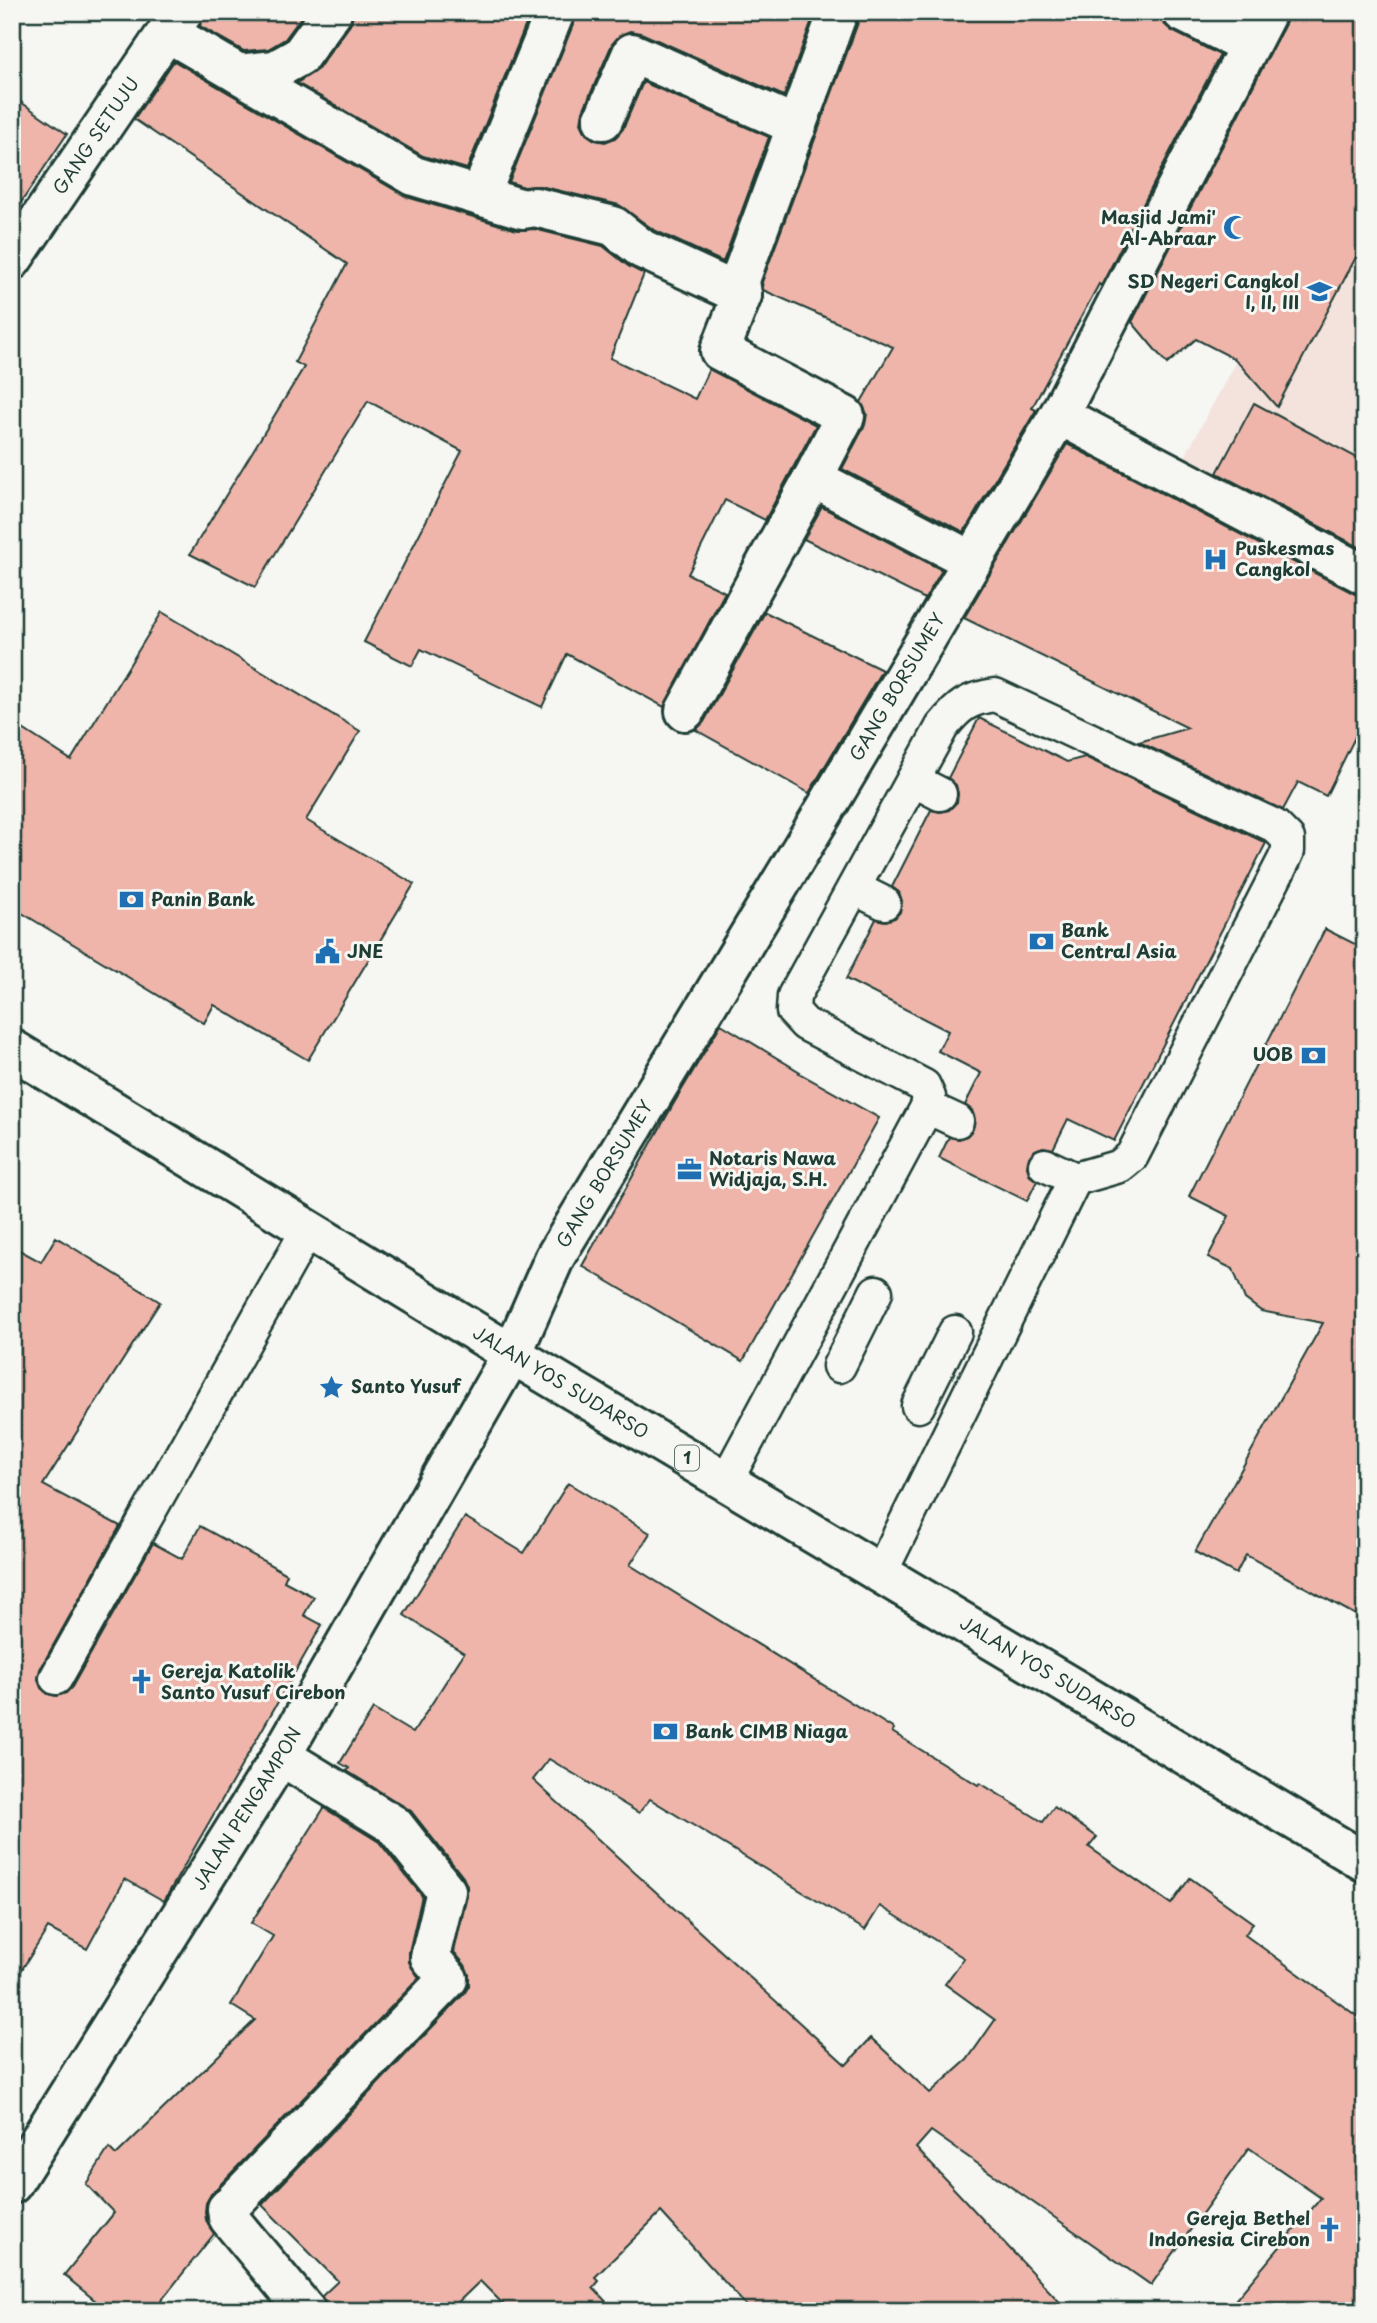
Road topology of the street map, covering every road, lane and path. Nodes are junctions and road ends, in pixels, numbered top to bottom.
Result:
1 (332, 12) edge
2 (555, 12) edge
3 (838, 12) edge
4 (1182, 12) edge
5 (175, 22) edge
6 (1245, 29) edge
7 (239, 74) junction
8 (603, 120) dead end
9 (797, 126) junction
10 (480, 196) junction
11 (12, 260) edge
12 (742, 295) junction
13 (1059, 415) junction
14 (813, 478) junction
15 (972, 561) junction
16 (1365, 575) edge
17 (685, 711) dead end
18 (854, 888) junction
19 (884, 904) dead end
20 (12, 1049) edge
21 (927, 1107) junction
22 (957, 1121) dead end
23 (1045, 1165) dead end
24 (1075, 1179) junction
25 (308, 1229) junction
26 (876, 1292) dead end
27 (818, 1309) junction
28 (858, 1329) junction
29 (956, 1332) dead end
30 (512, 1354) junction
31 (839, 1366) dead end
32 (937, 1368) junction
33 (973, 1387) junction
34 (918, 1406) dead end
35 (726, 1481) junction
36 (880, 1574) junction
37 (56, 1678) dead end
38 (281, 1756) junction
39 (1365, 1862) edge
40 (12, 2184) edge
41 (306, 2311) edge

1 - 7 main road
2 - 10 main road
3 - 9 main road
4 - 6 main road
5 - 7 main road
5 - 11 main road, GANG SETUJU
6 - 13 main road, GANG BORSUMEY
7 - 10 main road
8 - 9 main road
9 - 12 main road
10 - 12 main road
12 - 14 main road
13 - 15 main road, GANG BORSUMEY
13 - 16 main road
14 - 15 main road
14 - 17 main road
15 - 30 main road, GANG BORSUMEY
18 - 19 lane
18 - 21 lane
18 - 24 lane
20 - 25 main road, JALAN YOS SUDARSO / 1
21 - 22 lane
21 - 27 lane
23 - 24 lane
24 - 33 lane
25 - 30 main road, JALAN YOS SUDARSO / 1
25 - 37 lane
26 - 28 lane
27 - 28 lane
27 - 35 lane
28 - 31 lane
29 - 32 lane
30 - 35 main road, JALAN YOS SUDARSO / 1
30 - 38 main road, JALAN PENGAMPON
32 - 33 lane
32 - 34 lane
33 - 36 lane
35 - 36 main road, JALAN YOS SUDARSO / 1
36 - 39 main road, JALAN YOS SUDARSO / 1
38 - 40 main road, JALAN PENGAMPON
38 - 41 main road

